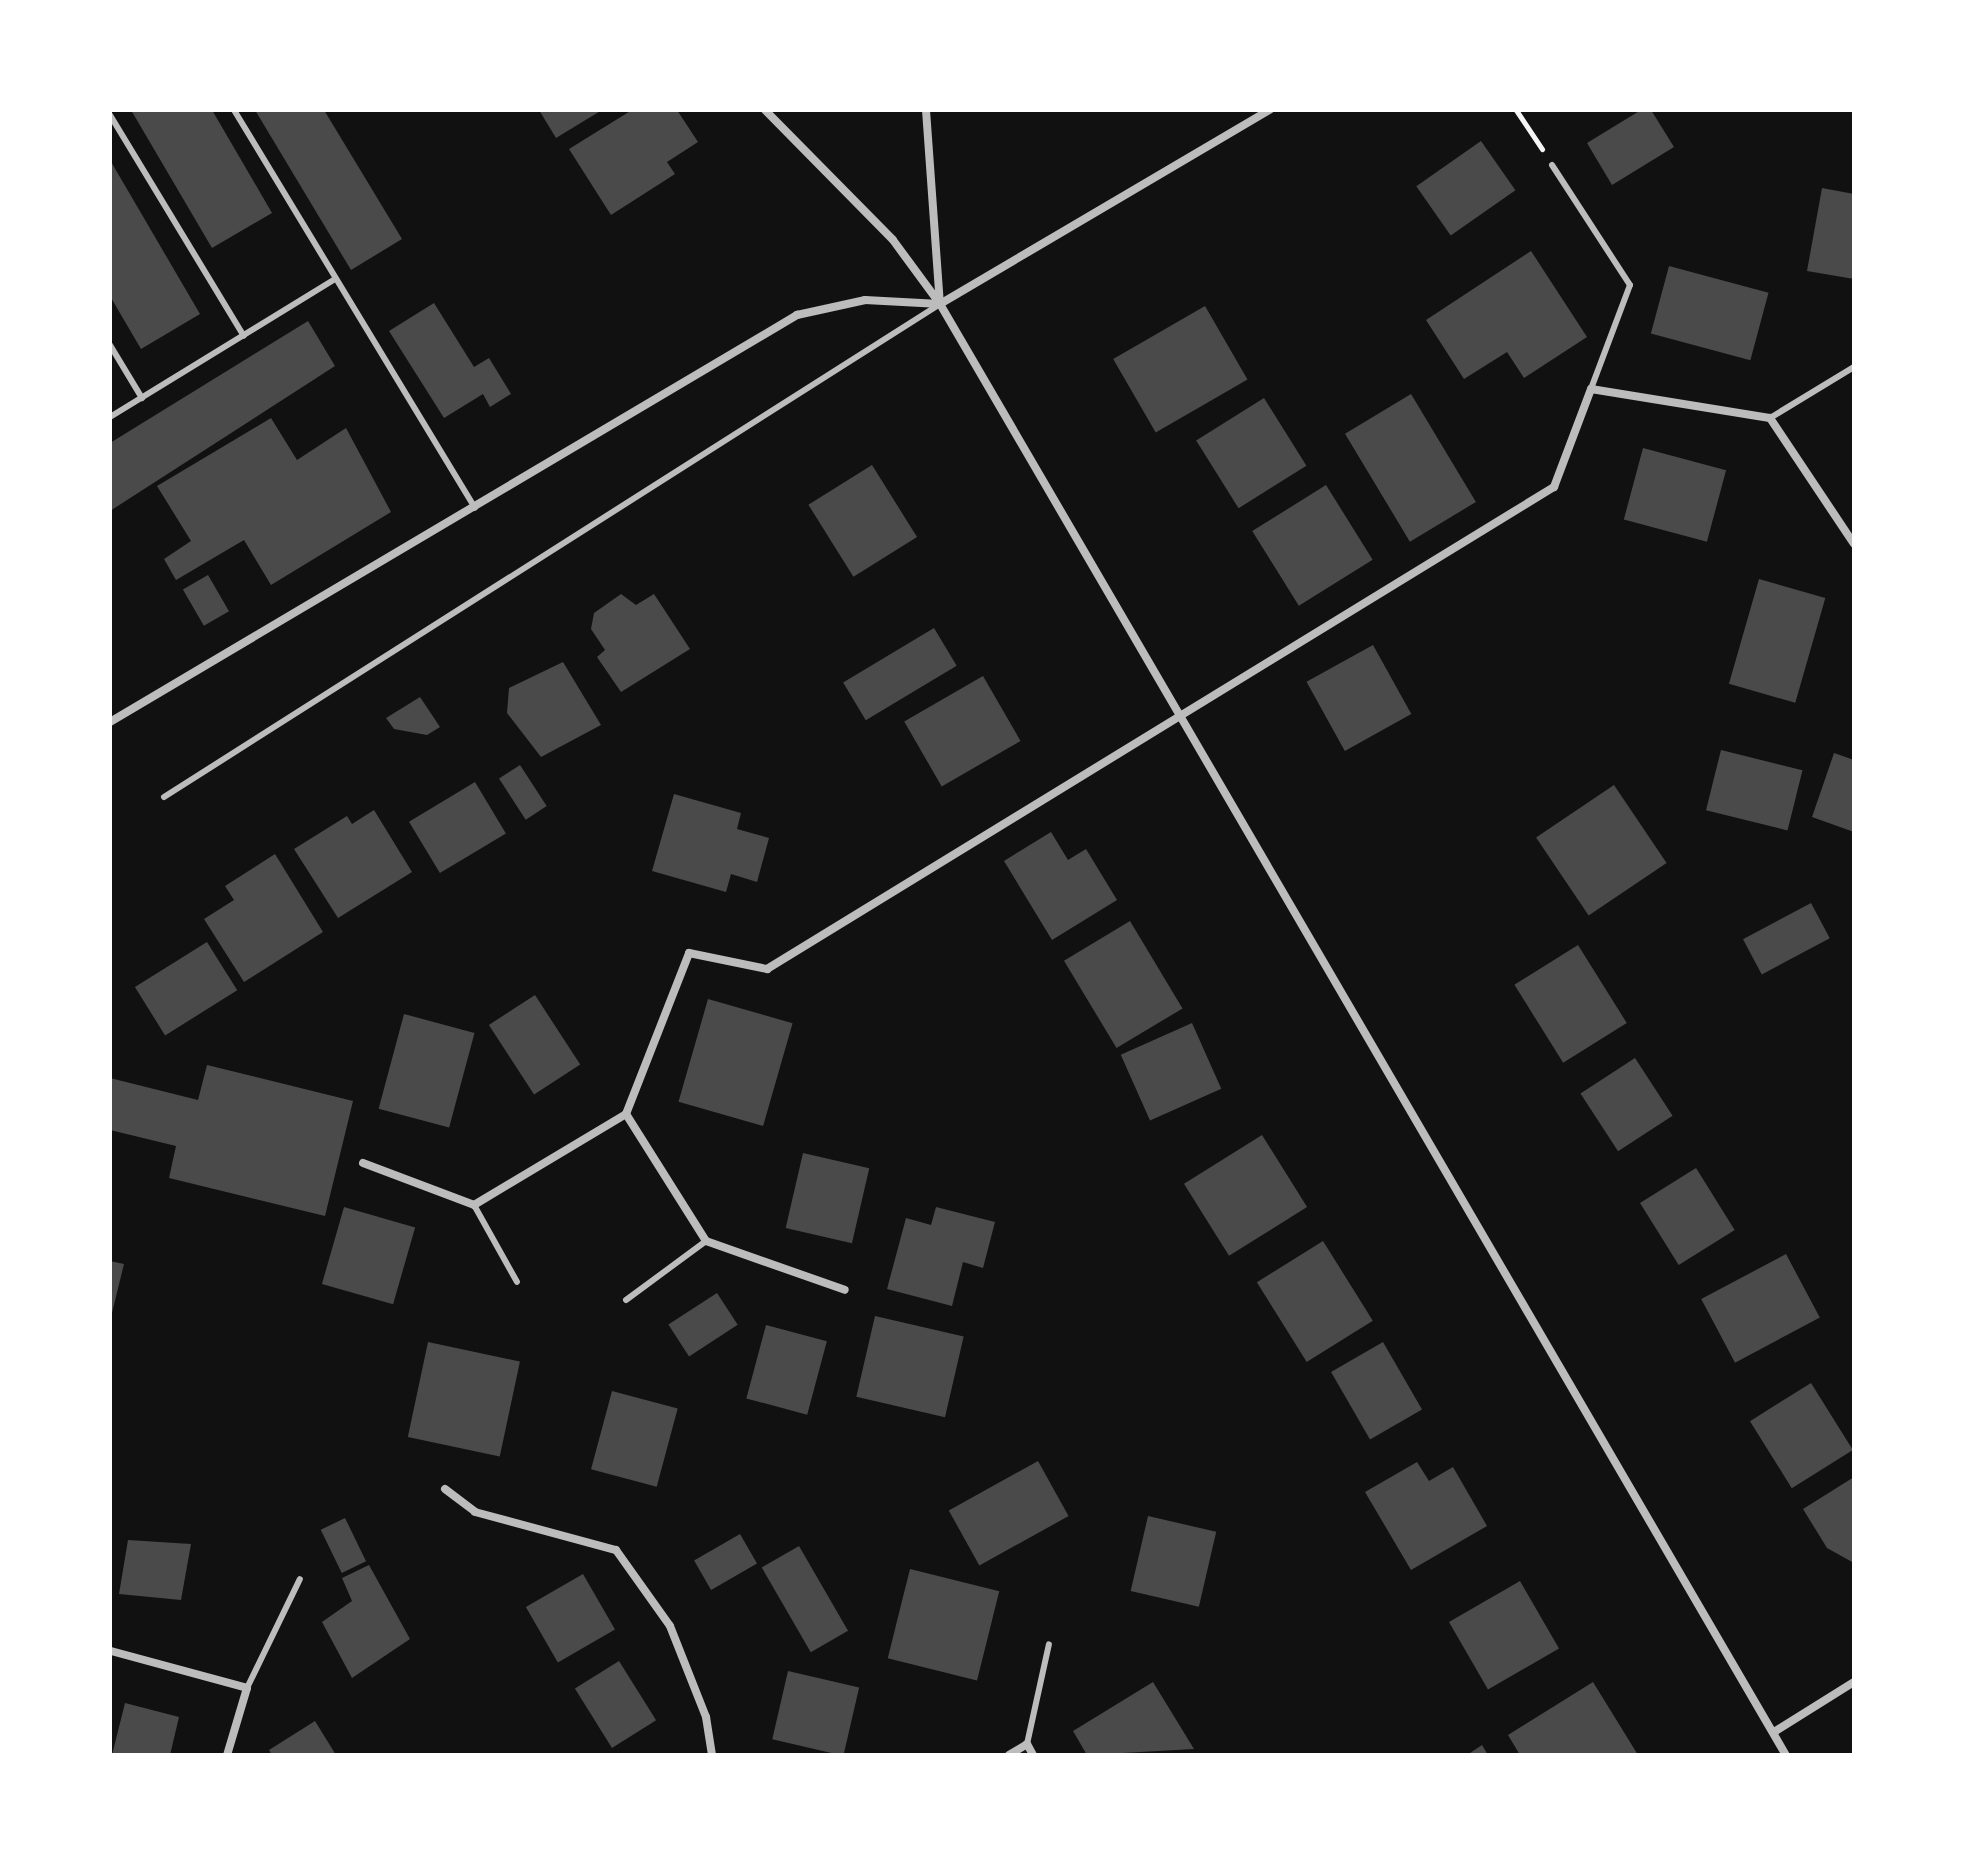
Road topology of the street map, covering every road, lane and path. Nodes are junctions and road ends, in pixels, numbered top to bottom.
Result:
1 (234, 110) edge
2 (765, 110) edge
3 (926, 110) edge
4 (1270, 110) edge
5 (1516, 110) edge
6 (110, 115) edge
7 (1552, 165) joint
8 (335, 279) junction
9 (940, 304) junction
10 (244, 336) junction
11 (110, 345) edge
12 (1854, 367) edge
13 (1591, 389) junction
14 (142, 398) junction
15 (110, 417) edge
16 (1770, 418) junction
17 (475, 508) junction
18 (1854, 544) edge
19 (1184, 716) junction
20 (110, 722) edge
21 (164, 797) dead end
22 (626, 1114) junction
23 (363, 1163) dead end
24 (474, 1205) junction
25 (706, 1241) junction
26 (517, 1282) dead end
27 (845, 1290) dead end
28 (626, 1300) dead end
29 (445, 1489) dead end
30 (300, 1579) dead end
31 (1049, 1644) dead end
32 (111, 1651) edge
33 (1854, 1682) edge
34 (247, 1688) junction
35 (1774, 1732) junction
36 (1027, 1744) junction
37 (227, 1755) edge
38 (712, 1755) edge
39 (1009, 1755) edge
40 (1033, 1755) edge
41 (1786, 1755) edge

1 - 8 lane
2 - 9 street
3 - 9 street
4 - 9 street
5 - 7 path
6 - 10 lane
7 - 13 lane
8 - 10 lane
8 - 17 lane
9 - 17 street
9 - 19 street
9 - 21 lane
10 - 14 lane
11 - 14 lane
12 - 16 lane
13 - 16 street
13 - 19 street
14 - 15 lane
16 - 18 street
17 - 20 street
19 - 22 street
19 - 35 street
22 - 24 street
22 - 25 street
23 - 24 street
24 - 26 lane
25 - 27 street
25 - 28 lane
29 - 38 street
30 - 34 lane
31 - 36 lane
32 - 34 street
33 - 35 street
34 - 37 street
35 - 41 street
36 - 39 street
36 - 40 street

